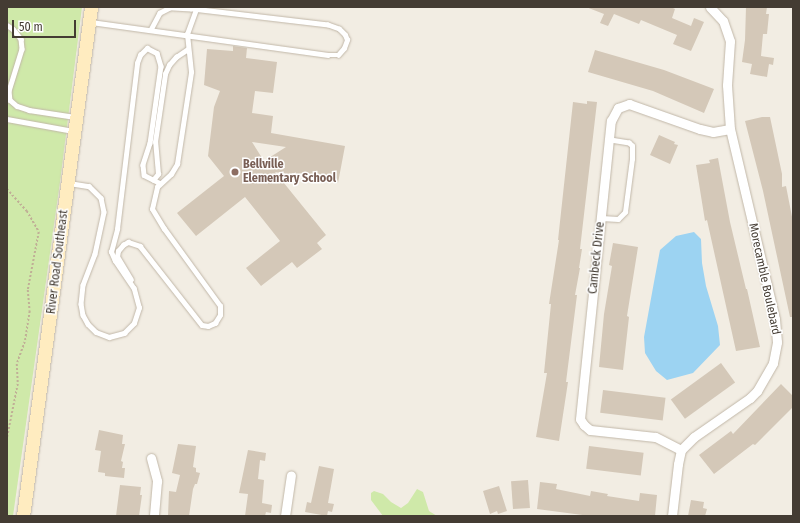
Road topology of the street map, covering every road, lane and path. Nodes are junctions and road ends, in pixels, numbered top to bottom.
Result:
1 (91, 7) edge
2 (710, 7) edge
3 (725, 7) edge
4 (196, 9) junction
5 (718, 14) junction
6 (89, 22) junction
7 (7, 24) edge
8 (151, 30) junction
9 (187, 34) junction
10 (188, 49) junction
11 (76, 117) junction
12 (7, 119) edge
13 (730, 129) junction
14 (74, 131) junction
15 (609, 140) junction
16 (153, 180) junction
17 (68, 183) junction
18 (160, 184) junction
19 (7, 189) edge
20 (601, 218) junction
21 (134, 289) junction
22 (7, 439) edge
23 (681, 450) junction
24 (151, 458) dead end
25 (291, 475) dead end
26 (23, 516) edge
27 (154, 516) edge
28 (285, 516) edge
29 (672, 516) edge

1 - 6 main road, River Road Southeast
2 - 5 street, Morecamble Boulebard
3 - 5 street
4 - 8 lane
4 - 9 lane
4 - 9 lane
5 - 13 street, Morecamble Boulebard
6 - 8 lane
6 - 11 main road, River Road Southeast
7 - 11 lane
8 - 9 lane
9 - 10 lane
10 - 16 lane
10 - 18 lane
11 - 14 main road, River Road Southeast
12 - 14 lane
13 - 15 street, Cambeck Drive
13 - 23 street, Morecamble Boulebard
14 - 17 main road, River Road Southeast
15 - 20 street, Cambeck Drive
15 - 20 lane
16 - 18 lane
16 - 21 lane
17 - 21 lane
17 - 26 main road, River Road Southeast
18 - 21 lane
19 - 22 path
20 - 23 street, Cambeck Drive
23 - 29 street
24 - 27 street
25 - 28 street

